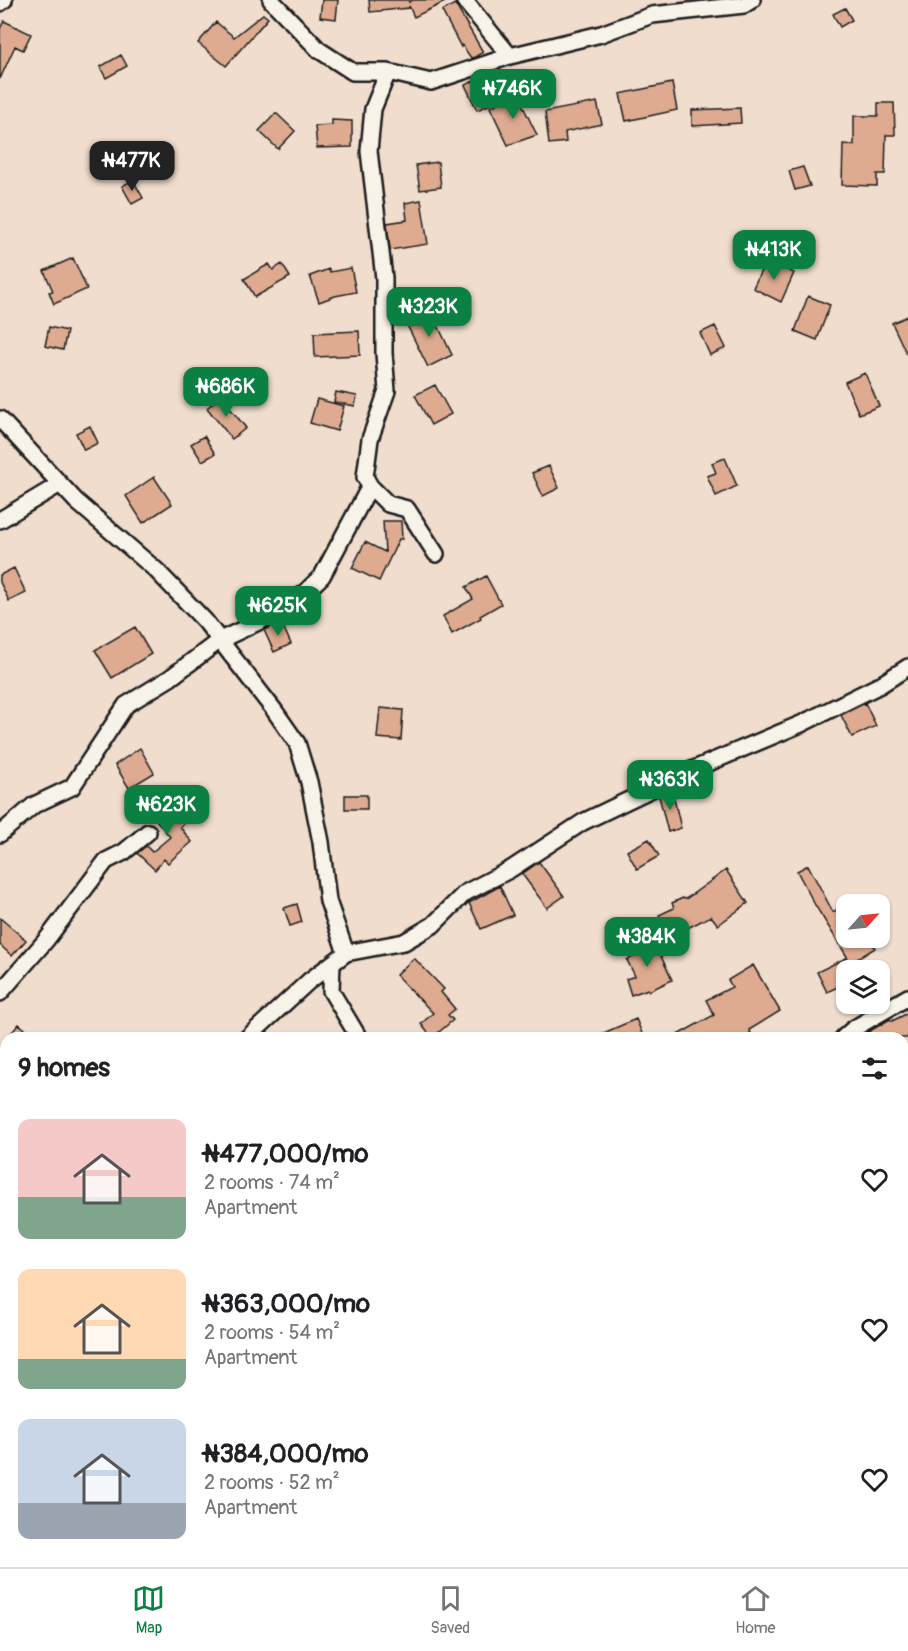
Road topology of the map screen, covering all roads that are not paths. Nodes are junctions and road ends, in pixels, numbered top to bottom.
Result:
1 (4, 0) edge
2 (271, 0) edge
3 (464, 0) edge
4 (752, 0) edge
5 (0, 3) edge
6 (510, 56) junction
7 (388, 72) junction
8 (0, 419) edge
9 (60, 484) junction
10 (370, 486) junction
11 (0, 520) edge
12 (436, 554) dead end
13 (220, 640) junction
14 (908, 667) edge
15 (148, 832) dead end
16 (0, 834) edge
17 (346, 952) junction
18 (332, 964) junction
19 (306, 985) junction
20 (332, 991) junction
21 (0, 993) edge
22 (908, 997) edge
23 (254, 1032) edge
24 (356, 1032) edge
25 (850, 1032) edge

1 - 5 street
2 - 7 street
3 - 6 street
4 - 6 street
6 - 7 street
7 - 10 street
8 - 9 street
9 - 11 street
9 - 13 street
10 - 12 street
10 - 13 street
13 - 16 street
13 - 17 street
14 - 17 street
15 - 21 street
17 - 18 street
18 - 19 street
18 - 20 street
19 - 20 street
19 - 23 street
20 - 24 street
22 - 25 street

